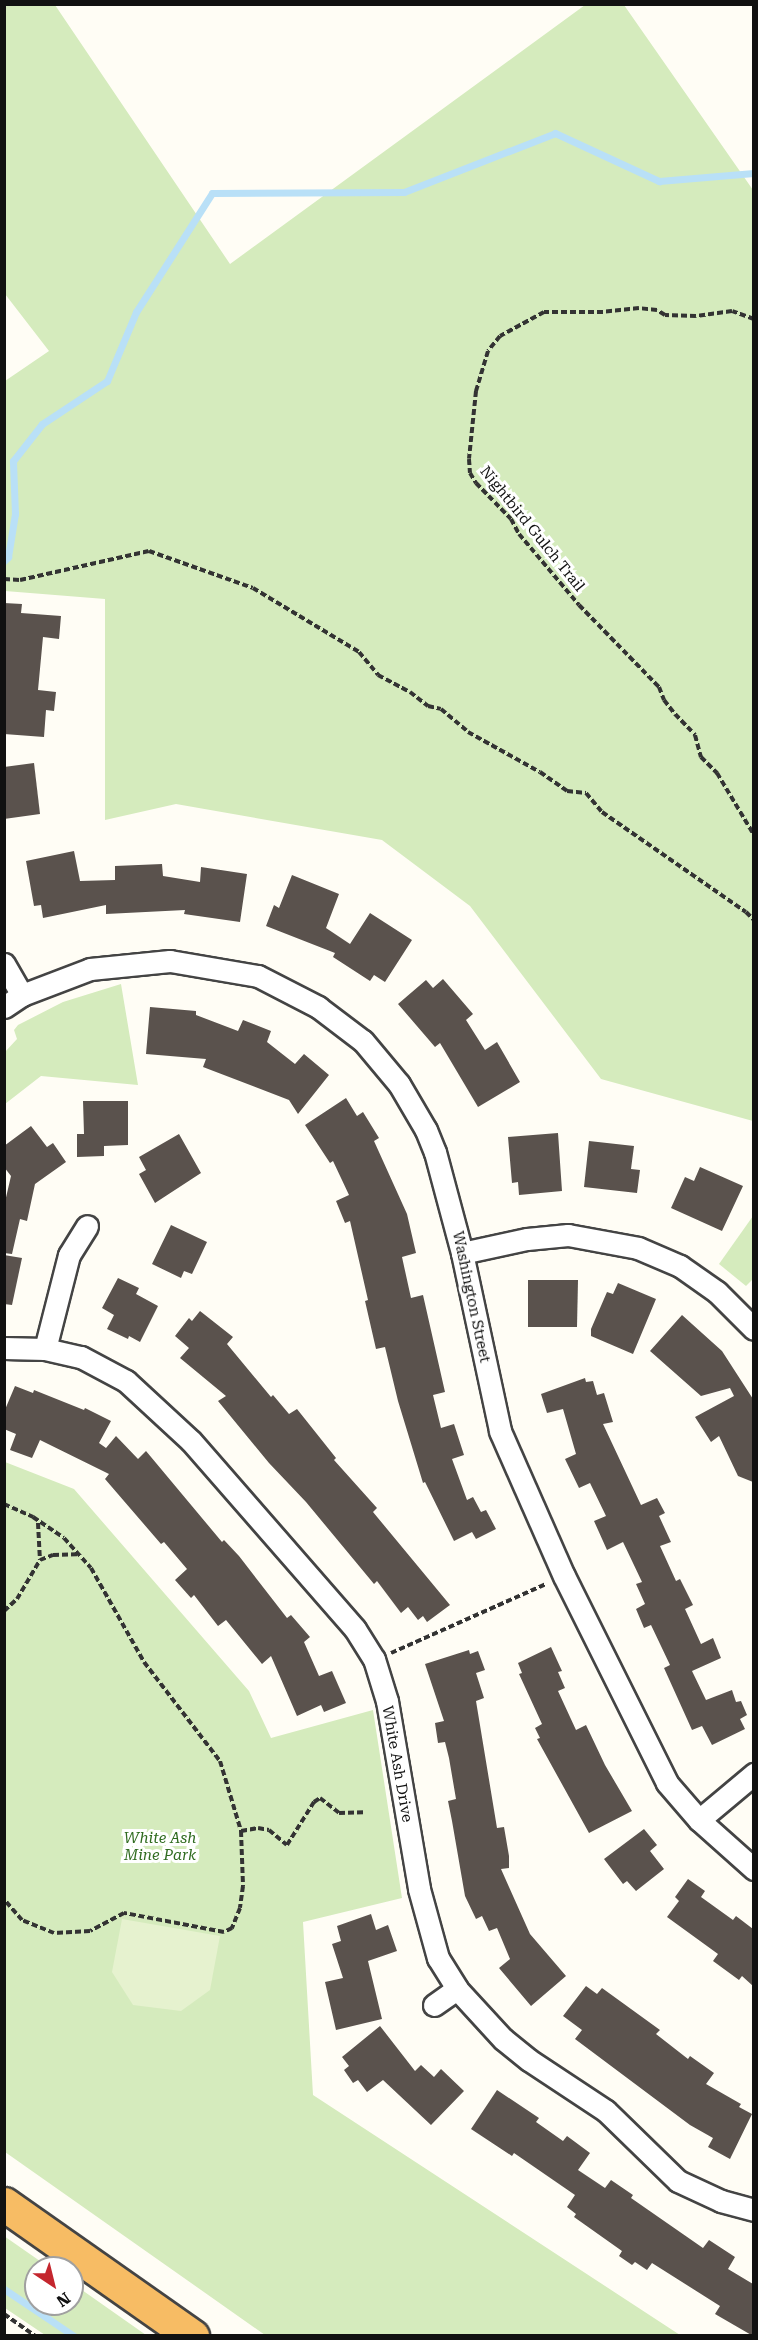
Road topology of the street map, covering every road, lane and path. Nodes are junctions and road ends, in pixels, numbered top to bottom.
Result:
1 (753, 319) edge
2 (4, 579) edge
3 (753, 836) edge
4 (753, 920) edge
5 (4, 964) edge
6 (13, 1002) edge
7 (87, 1226) dead end
8 (462, 1253) junction
9 (753, 1329) edge
10 (4, 1348) edge
11 (45, 1349) junction
12 (5, 1505) edge
13 (38, 1522) junction
14 (77, 1554) junction
15 (40, 1560) junction
16 (564, 1576) junction
17 (4, 1611) edge
18 (374, 1659) junction
19 (753, 1774) edge
20 (364, 1812) dead end
21 (699, 1820) junction
22 (241, 1831) junction
23 (753, 1869) edge
24 (4, 1899) edge
25 (458, 1989) junction
26 (434, 2005) dead end
27 (4, 2204) edge
28 (753, 2210) edge
29 (4, 2314) edge
30 (35, 2336) edge
31 (192, 2336) edge

1 - 3 path, Nightbird Gulch Trail
2 - 4 path
5 - 6 street
6 - 8 street, Washington Street
7 - 11 street
8 - 9 street
8 - 16 street, Washington Street
10 - 11 street, White Ash Drive
11 - 18 street, White Ash Drive
12 - 13 path
13 - 14 path
13 - 15 path
14 - 15 path
14 - 22 path
15 - 17 path
16 - 18 path
16 - 21 street, Washington Street
18 - 25 street, White Ash Drive
19 - 21 street
20 - 22 path
21 - 23 street, Washington Street
22 - 24 path
25 - 26 street
25 - 28 street, White Ash Drive
27 - 31 highway
29 - 30 path

